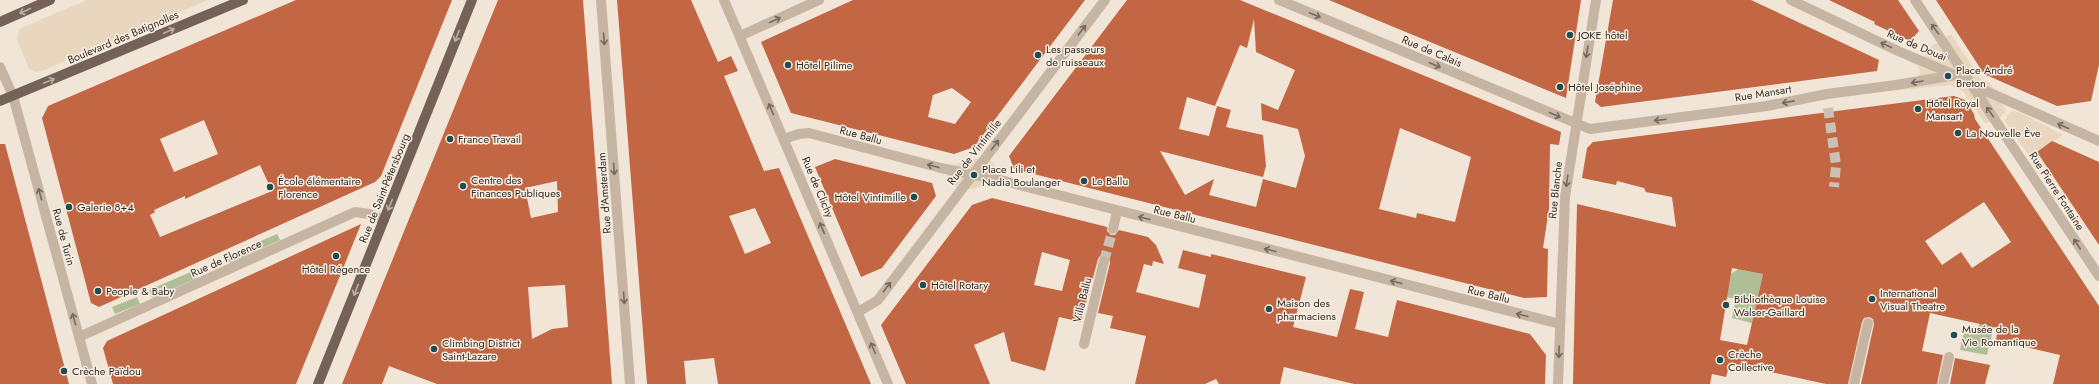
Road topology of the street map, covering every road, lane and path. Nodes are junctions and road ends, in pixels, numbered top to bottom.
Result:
1 (50, 0) edge
2 (243, 0) edge
3 (472, 0) edge
4 (602, 0) edge
5 (724, 0) edge
6 (819, 0) edge
7 (1105, 0) edge
8 (1280, 0) edge
9 (1596, 0) edge
10 (1791, 0) edge
11 (1914, 0) edge
12 (0, 22) edge
13 (740, 36) junction
14 (0, 67) edge
15 (1955, 74) junction
16 (1972, 85) junction
17 (13, 96) junction
18 (0, 102) edge
19 (1575, 124) junction
20 (784, 139) junction
21 (2099, 141) edge
22 (971, 175) junction
23 (1117, 211) junction
24 (384, 220) junction
25 (1113, 229) tunnel mouth
26 (1104, 261) tunnel mouth
27 (2099, 276) edge
28 (858, 312) junction
29 (1868, 323) dead end
30 (1560, 324) junction
31 (79, 337) junction
32 (1084, 344) dead end
33 (1949, 357) dead end
34 (92, 384) edge
35 (318, 384) edge
36 (630, 384) edge
37 (888, 384) edge
38 (1558, 384) edge
39 (1854, 384) edge
40 (1943, 384) edge

1 -> 12 main road
17 -> 2 main road, Boulevard des Batignolles
3 -> 24 main road, Rue de Saint-Pétersbourg
4 -> 36 street, Rue d'Amsterdam
5 - 13 street, Rue de Clichy
13 -> 6 street
22 -> 7 street, Rue de Vintimille
8 -> 19 street, Rue de Calais
9 -> 19 street, Rue Blanche
15 -> 10 street, Rue de Douai
16 -> 11 street, Rue Pierre Fontaine
20 -> 13 street, Rue de Clichy
14 - 17 street
15 - 16 street, Rue de Douai
15 -> 19 street, Rue Mansart
21 -> 16 street, Rue de Douai
27 -> 16 street, Rue Pierre Fontaine
17 - 18 main road, Boulevard des Batignolles
31 -> 17 street, Rue de Turin
19 -> 30 street, Rue Blanche
22 -> 20 street, Rue Ballu
28 -> 20 street, Rue de Clichy
22 - 23 street, Rue Ballu
28 -> 22 street, Rue de Vintimille
23 - 25 street
30 -> 23 street, Rue Ballu
24 - 31 street, Rue de Florence
24 -> 35 main road, Rue de Saint-Pétersbourg
26 - 32 street, Villa Ballu
37 -> 28 street, Rue de Clichy
29 - 39 street
30 -> 38 street, Rue Blanche
31 - 34 street, Rue de Turin
33 - 40 street

